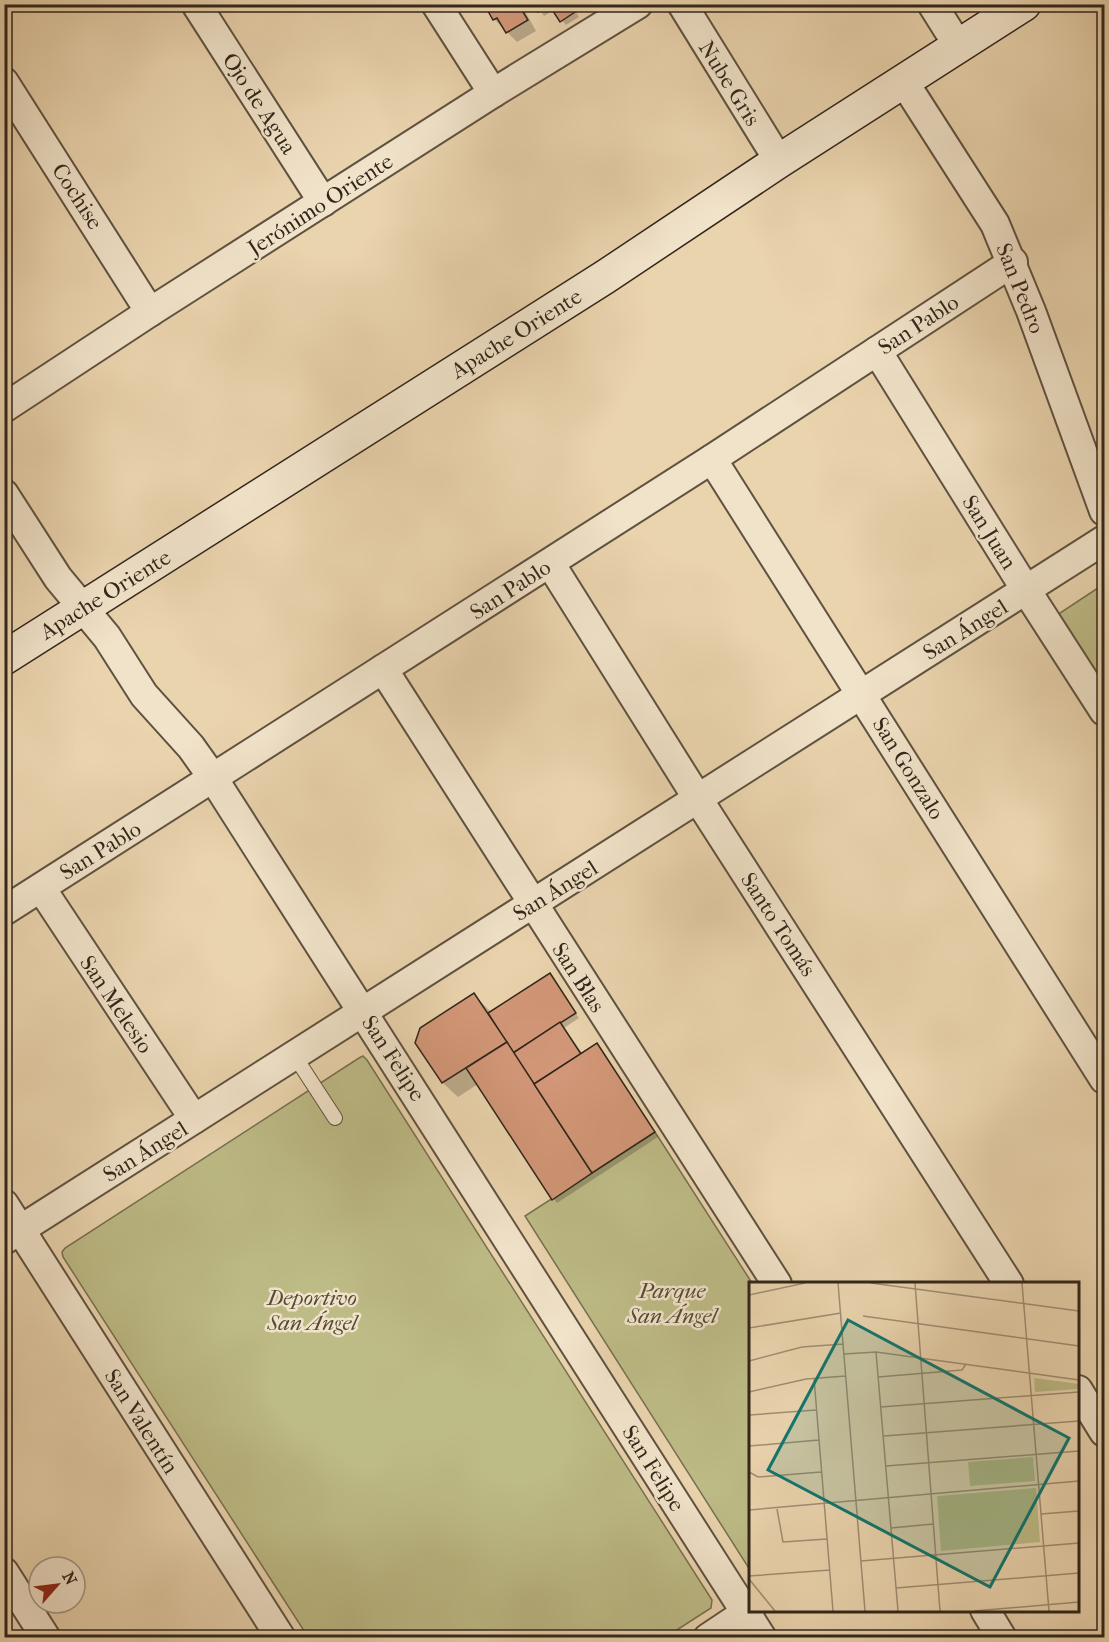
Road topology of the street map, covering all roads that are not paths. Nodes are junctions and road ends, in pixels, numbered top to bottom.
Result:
1 (196, 4) edge
2 (436, 4) edge
3 (638, 4) edge
4 (682, 4) edge
5 (932, 4) edge
6 (1024, 4) edge
7 (959, 47) junction
8 (4, 81) edge
9 (904, 82) junction
10 (493, 93) junction
11 (779, 161) junction
12 (323, 202) junction
13 (1012, 262) junction
14 (150, 312) junction
15 (877, 351) junction
16 (4, 408) edge
17 (712, 459) junction
18 (4, 494) edge
19 (1104, 511) edge
20 (1104, 540) edge
21 (550, 563) junction
22 (1026, 590) junction
23 (83, 608) junction
24 (4, 658) edge
25 (383, 669) junction
26 (862, 694) junction
27 (1104, 711) edge
28 (213, 778) junction
29 (698, 799) junction
30 (40, 888) junction
31 (533, 904) junction
32 (4, 911) edge
33 (364, 1011) junction
34 (294, 1055) junction
35 (1104, 1079) edge
36 (335, 1118) dead end
37 (194, 1119) junction
38 (4, 1204) edge
39 (12, 1235) edge
40 (776, 1282) edge
41 (1008, 1282) edge
42 (1086, 1394) edge
43 (1104, 1432) edge
44 (4, 1572) edge
45 (748, 1612) edge
46 (986, 1612) edge
47 (46, 1638) edge
48 (281, 1638) edge
49 (708, 1638) edge
50 (762, 1638) edge
51 (1002, 1638) edge

1 - 12 street, Ojo de Agua
2 - 10 street
3 - 10 street, Jerónimo Oriente
4 - 11 street, Nube Gris
5 - 7 street
6 - 7 street, Apache Oriente
7 - 9 street, Apache Oriente
8 - 14 street, Cochise
9 - 11 street, Apache Oriente
9 - 13 street, San Pedro
10 - 12 street, Jerónimo Oriente
11 - 23 street, Apache Oriente
12 - 14 street, Jerónimo Oriente
13 - 15 street, San Pablo
13 - 19 street, San Pedro
14 - 16 street, Jerónimo Oriente
15 - 17 street, San Pablo
15 - 22 street, San Juan
17 - 21 street, San Pablo
17 - 26 street, San Gonzalo
18 - 23 street, San Felipe
20 - 22 street, San Ángel
21 - 25 street, San Pablo
21 - 29 street, Santo Tomás
22 - 26 street, San Ángel
22 - 27 street, San Juan
23 - 24 street, Apache Oriente
23 - 28 street, San Felipe
25 - 28 street, San Pablo
25 - 31 street, San Blas
26 - 29 street, San Ángel
26 - 35 street, San Gonzalo
28 - 30 street, San Pablo
28 - 33 street, San Felipe
29 - 31 street, San Ángel
29 - 41 street, Santo Tomás
30 - 32 street, San Pablo
30 - 37 street, San Melesio
31 - 33 street, San Ángel
31 - 40 street, San Blas
33 - 34 street, San Ángel
33 - 45 street, San Felipe
34 - 36 lane
34 - 37 street, San Ángel
37 - 39 street, San Ángel
38 - 39 street, San Valentín
39 - 48 street, San Valentín
42 - 43 street
44 - 47 street
45 - 49 street
45 - 50 street, San Felipe
46 - 51 street

